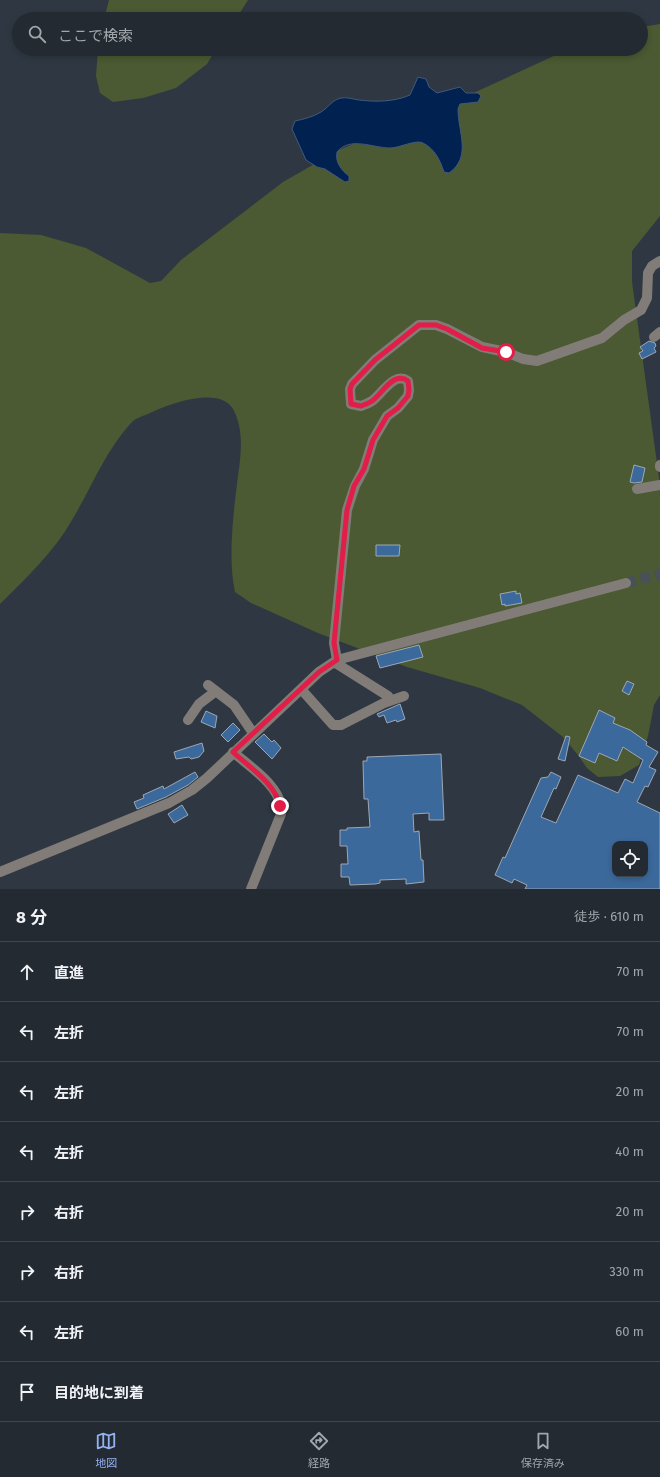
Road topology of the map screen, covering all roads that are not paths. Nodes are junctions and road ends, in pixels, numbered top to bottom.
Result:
1 (660, 261) edge
2 (660, 485) edge
3 (637, 489) dead end
4 (626, 583) tunnel mouth
5 (336, 661) junction
6 (301, 689) junction
7 (404, 696) dead end
8 (391, 700) junction
9 (188, 720) dead end
10 (254, 733) junction
11 (233, 752) junction
12 (0, 872) edge
13 (251, 889) edge

1 - 5 street
2 - 3 street
4 - 5 street
5 - 6 street
5 - 8 street
6 - 8 street
6 - 10 street
7 - 8 street
9 - 10 street
10 - 11 street
11 - 12 street
11 - 13 street

